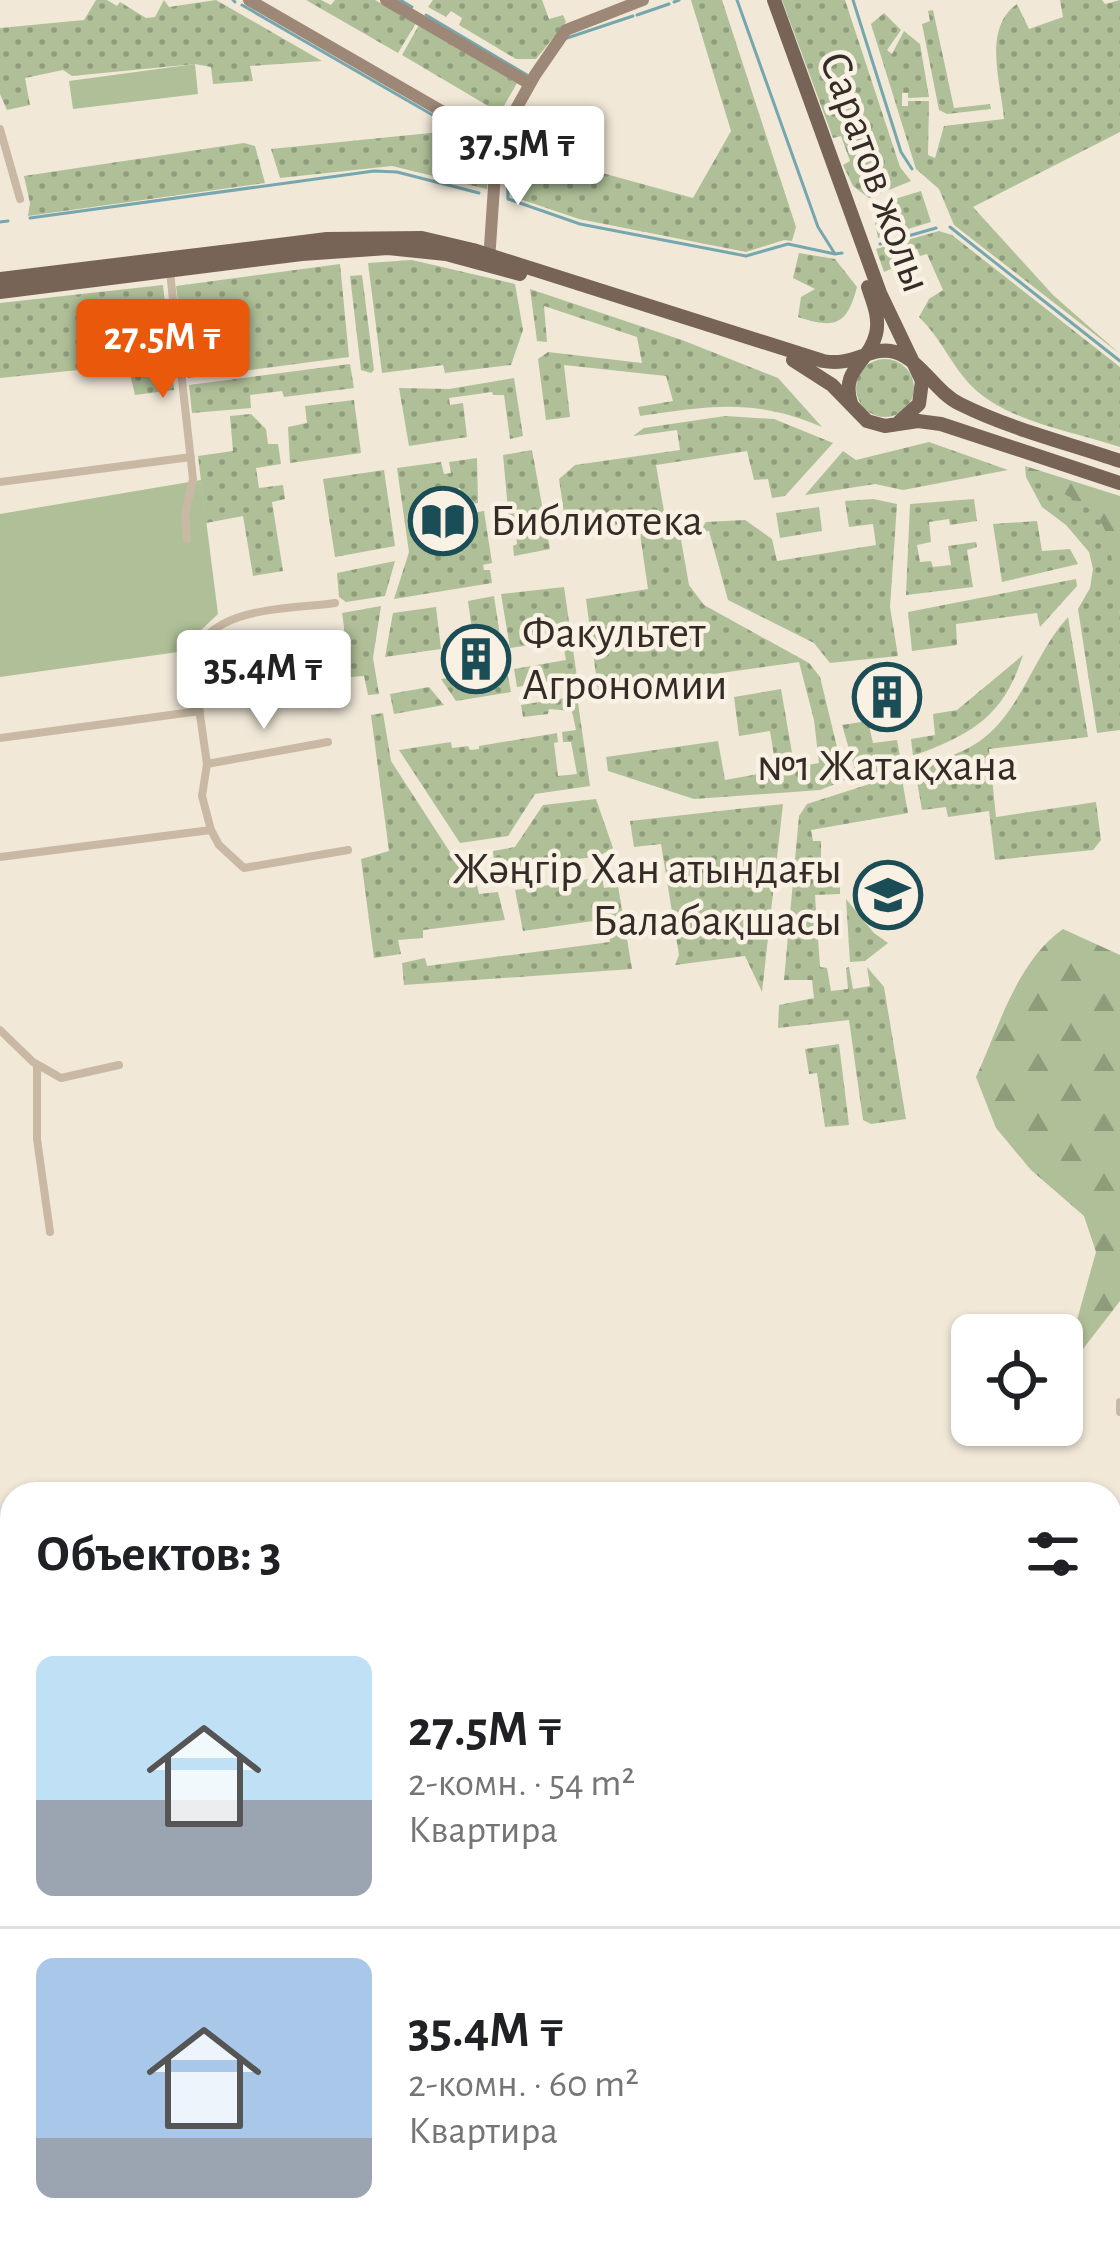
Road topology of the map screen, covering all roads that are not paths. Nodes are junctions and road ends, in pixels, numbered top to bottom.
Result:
1 (249, 0) edge
2 (386, 0) edge
3 (644, 0) edge
4 (765, 0) edge
5 (774, 0) edge
6 (530, 84) junction
7 (0, 129) edge
8 (497, 143) junction
9 (20, 199) dead end
10 (489, 261) junction
11 (169, 265) junction
12 (0, 279) edge
13 (0, 292) edge
14 (861, 358) junction
15 (915, 366) junction
16 (853, 408) junction
17 (894, 424) junction
18 (190, 457) junction
19 (1120, 461) edge
20 (0, 482) edge
21 (1120, 483) edge
22 (187, 539) dead end
23 (334, 603) dead end
24 (200, 711) junction
25 (0, 738) edge
26 (328, 742) dead end
27 (207, 764) junction
28 (211, 830) junction
29 (348, 850) dead end
30 (0, 856) edge
31 (0, 1030) edge
32 (38, 1065) junction
33 (119, 1065) dead end
34 (50, 1232) dead end
35 (1120, 1402) edge
36 (1120, 1412) edge

1 - 8 main road
2 - 6 main road
3 - 6 main road
4 - 14 main road, Саратов жолы
5 - 15 main road, Саратов жолы
6 - 8 main road
7 - 9 street
8 - 10 main road
10 - 11 main road
10 - 14 main road
10 - 16 main road
11 - 12 main road
11 - 13 main road
11 - 18 street
14 - 15 main road
14 - 16 main road
15 - 17 main road
15 - 19 main road
16 - 17 main road
17 - 21 main road
18 - 20 street
18 - 22 street
23 - 24 street
24 - 25 street
24 - 27 street
26 - 27 street
27 - 28 street
28 - 29 street
28 - 30 street
31 - 32 street
32 - 33 street
32 - 34 street
35 - 36 street

